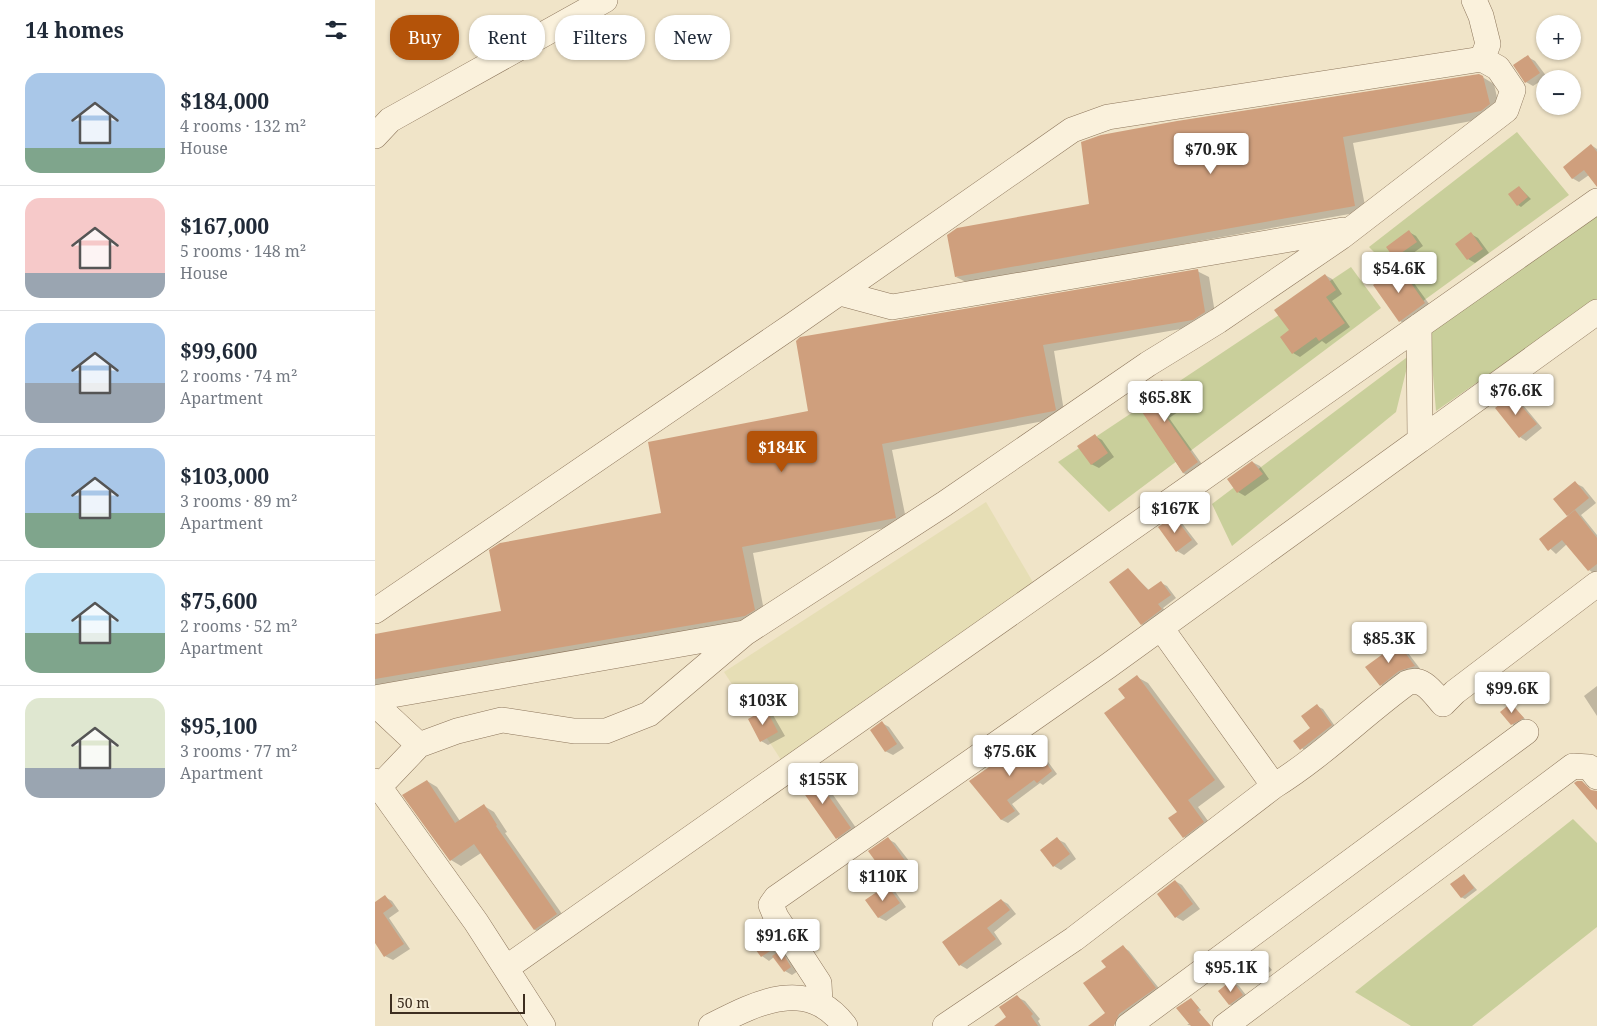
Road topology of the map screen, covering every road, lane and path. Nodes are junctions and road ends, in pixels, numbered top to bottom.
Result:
1 (605, 0) edge
2 (1474, 0) edge
3 (1482, 59) junction
4 (375, 136) edge
5 (1597, 201) edge
6 (1355, 226) junction
7 (840, 293) junction
8 (1597, 312) edge
9 (1419, 326) junction
10 (1420, 440) junction
11 (1597, 584) edge
12 (375, 611) edge
13 (1161, 628) junction
14 (745, 632) junction
15 (375, 698) edge
16 (375, 704) edge
17 (1526, 732) dead end
18 (419, 745) junction
19 (1597, 777) edge
20 (377, 784) edge
21 (1274, 786) junction
22 (506, 968) junction
23 (820, 1003) junction
24 (543, 1026) edge
25 (711, 1026) edge
26 (845, 1026) edge
27 (945, 1026) edge
28 (1128, 1026) edge
29 (1225, 1026) edge

1 - 4 street
2 - 3 street
3 - 6 street
3 - 7 street
5 - 9 street
6 - 7 street
6 - 14 street
7 - 12 street
8 - 10 street
9 - 10 street
9 - 22 street
10 - 13 street
11 - 21 street
13 - 21 street
13 - 23 street
14 - 15 street
14 - 18 street
16 - 18 street
17 - 28 street
18 - 20 street
19 - 29 street
20 - 22 street
21 - 27 street
22 - 24 street
23 - 25 street
23 - 26 street

